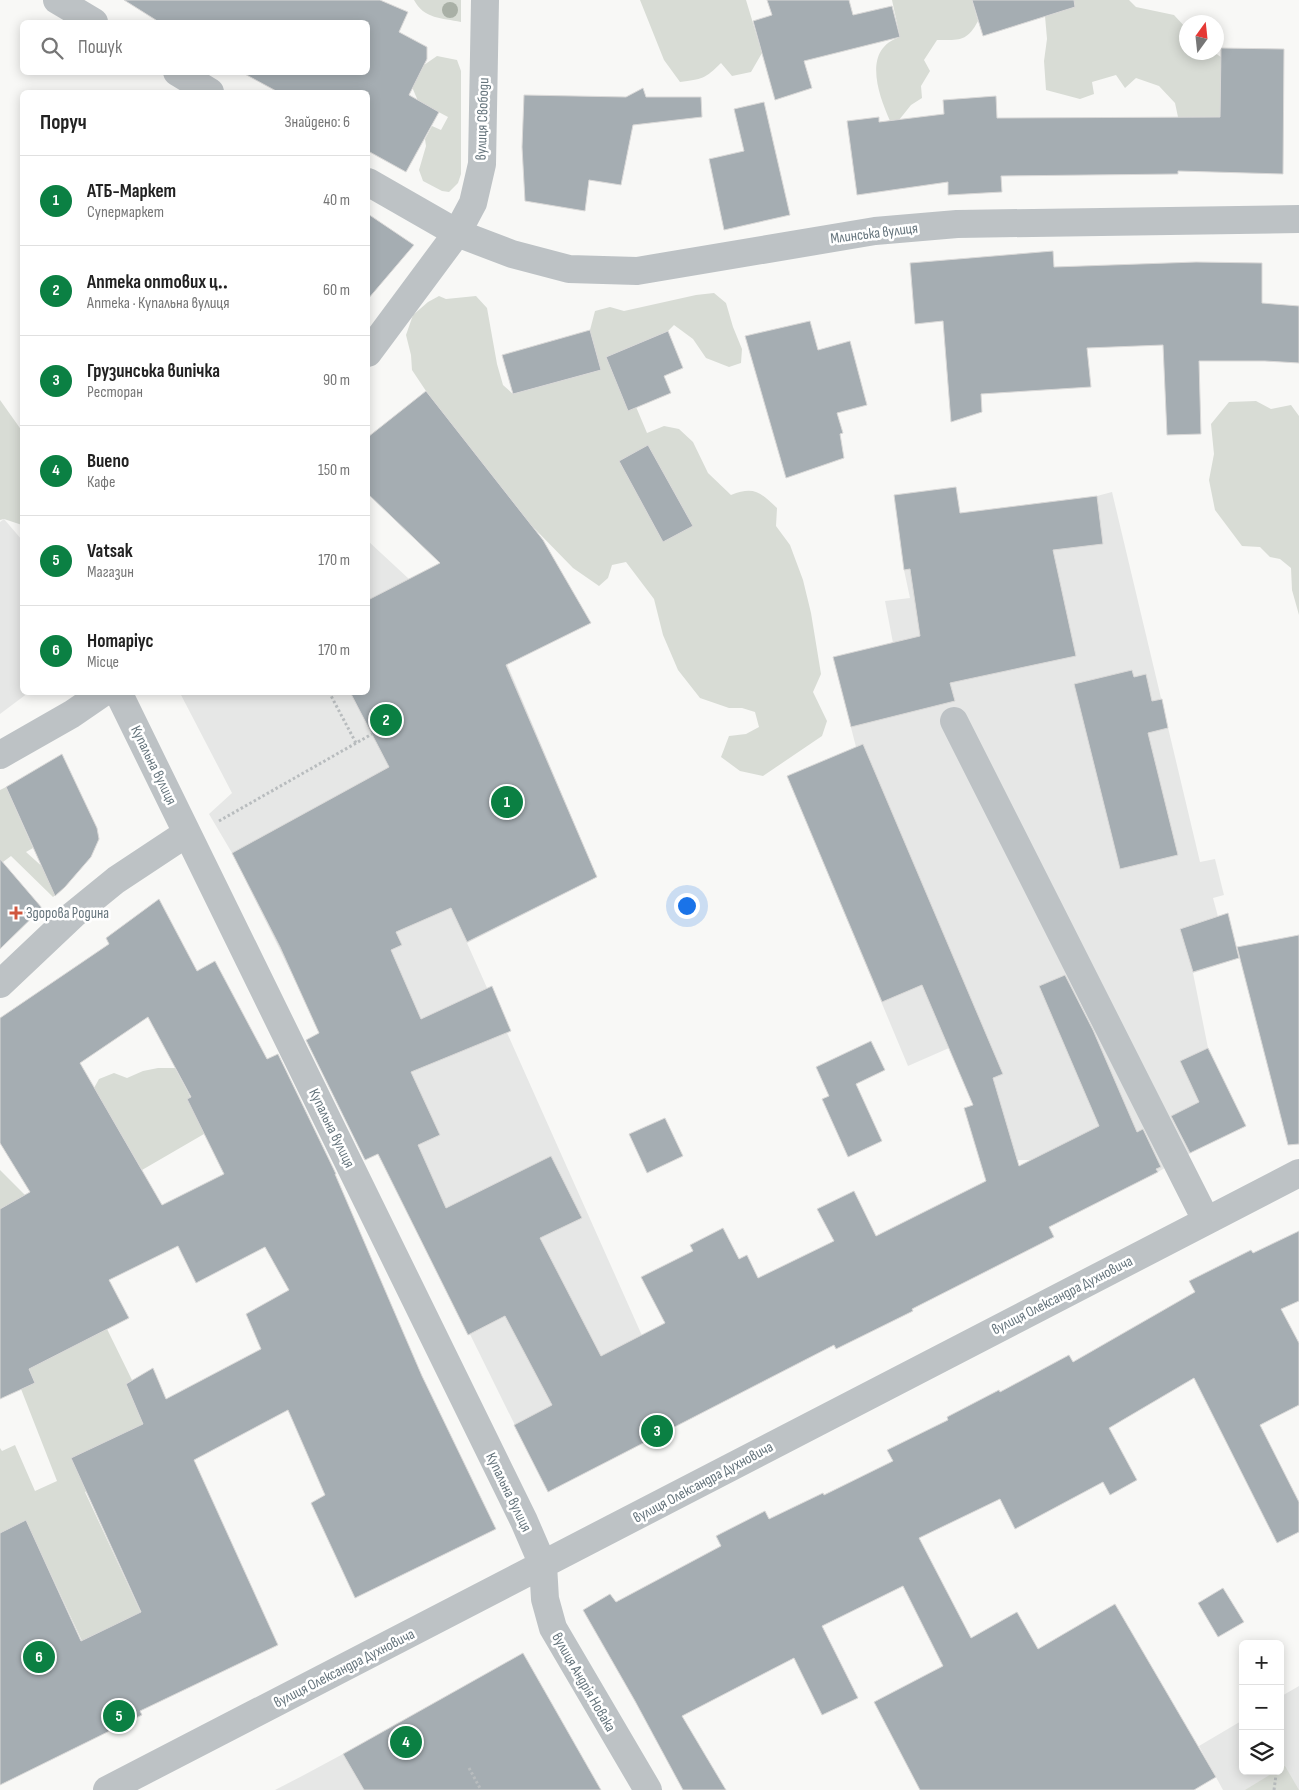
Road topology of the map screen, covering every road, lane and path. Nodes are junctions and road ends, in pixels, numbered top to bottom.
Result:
1 (57, 0) edge
2 (485, 0) edge
3 (91, 20) edge
4 (182, 75) edge
5 (207, 90) edge
6 (370, 183) edge
7 (1299, 219) edge
8 (457, 234) junction
9 (370, 350) edge
10 (100, 695) edge
11 (119, 695) edge
12 (332, 695) edge
13 (954, 721) dead end
14 (372, 734) dead end
15 (356, 743) junction
16 (0, 755) edge
17 (214, 824) dead end
18 (187, 833) junction
19 (0, 984) edge
20 (1299, 1173) edge
21 (1206, 1220) junction
22 (543, 1565) junction
23 (469, 1768) dead end
24 (1276, 1775) dead end
25 (107, 1790) edge
26 (481, 1790) edge
27 (648, 1790) edge
28 (1274, 1790) edge

1 - 3 street
2 - 8 street, вулиця Свободи
4 - 5 street
6 - 8 street, Млинська вулиця
7 - 8 street, Млинська вулиця
8 - 9 street, вулиця Свободи
10 - 16 street
11 - 18 street, Купальна вулиця
12 - 15 path
13 - 21 street
14 - 15 path
15 - 17 path
18 - 19 street
18 - 22 street, Купальна вулиця
20 - 21 street, вулиця Олександра Духновича
21 - 22 street, вулиця Олександра Духновича
22 - 25 street, вулиця Олександра Духновича
22 - 27 street, вулиця Андрія Новака
23 - 26 path
24 - 28 path

